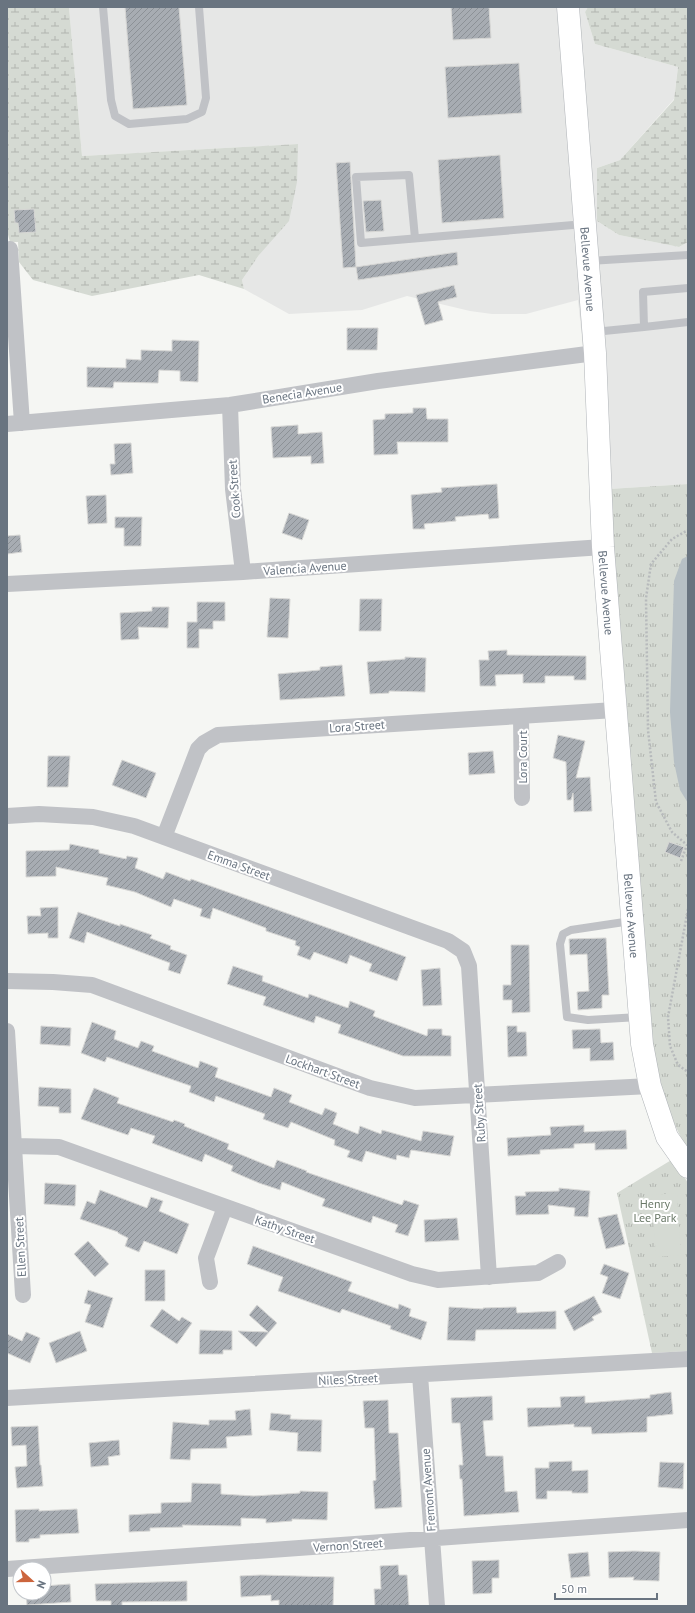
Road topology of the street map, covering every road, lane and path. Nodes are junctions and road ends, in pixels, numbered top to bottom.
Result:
1 (103, 7) edge
2 (200, 7) edge
3 (568, 7) edge
4 (585, 224) junction
5 (415, 238) junction
6 (10, 249) dead end
7 (688, 255) edge
8 (588, 261) junction
9 (688, 288) edge
10 (688, 324) edge
11 (644, 327) junction
12 (593, 332) junction
13 (595, 354) junction
14 (230, 405) junction
15 (14, 423) edge
16 (688, 530) edge
17 (603, 547) junction
18 (243, 572) junction
19 (7, 584) edge
20 (615, 710) junction
21 (522, 716) junction
22 (522, 798) dead end
23 (7, 816) edge
24 (164, 837) junction
25 (681, 861) dead end
26 (688, 909) edge
27 (632, 921) junction
28 (463, 951) joint
29 (7, 981) edge
30 (640, 1017) junction
31 (7, 1031) edge
32 (688, 1072) edge
33 (650, 1086) junction
34 (478, 1094) junction
35 (14, 1146) junction
36 (688, 1167) edge
37 (225, 1207) junction
38 (558, 1262) dead end
39 (489, 1277) junction
40 (210, 1282) dead end
41 (23, 1295) dead end
42 (688, 1359) edge
43 (420, 1374) junction
44 (7, 1398) edge
45 (688, 1520) edge
46 (432, 1539) junction
47 (7, 1569) edge
48 (437, 1606) edge

1 - 2 lane
3 - 4 street, Bellevue Avenue
4 - 5 lane
4 - 8 street, Bellevue Avenue
5 - 5 lane
6 - 15 street
7 - 8 lane
8 - 12 street, Bellevue Avenue
9 - 11 lane
10 - 11 lane
11 - 12 lane
12 - 13 street, Bellevue Avenue
13 - 14 street, Benecia Avenue
13 - 17 street, Bellevue Avenue
14 - 15 street, Benecia Avenue
14 - 18 street, Cook Street
16 - 25 path
17 - 18 street, Valencia Avenue
17 - 20 street, Bellevue Avenue
18 - 19 street, Valencia Avenue
20 - 21 street, Lora Street
20 - 27 street, Bellevue Avenue
21 - 22 street, Lora Court
21 - 24 street, Lora Street
23 - 24 street, Emma Street
24 - 28 street, Emma Street
26 - 32 path
27 - 30 street, Bellevue Avenue
27 - 30 lane
28 - 34 street, Ruby Street
29 - 34 street, Lockhart Street
30 - 33 street, Bellevue Avenue
31 - 35 street, Ellen Street
33 - 34 street, Lockhart Street
33 - 36 street, Bellevue Avenue
34 - 39 street, Ruby Street
35 - 37 street, Kathy Street
35 - 41 street, Ellen Street
37 - 39 street, Kathy Street
37 - 40 street
38 - 39 street, Kathy Street
42 - 43 street, Niles Street
43 - 44 street, Niles Street
43 - 46 street, Fremont Avenue
45 - 46 street, Vernon Street
46 - 47 street, Vernon Street
46 - 48 street, Fremont Avenue

